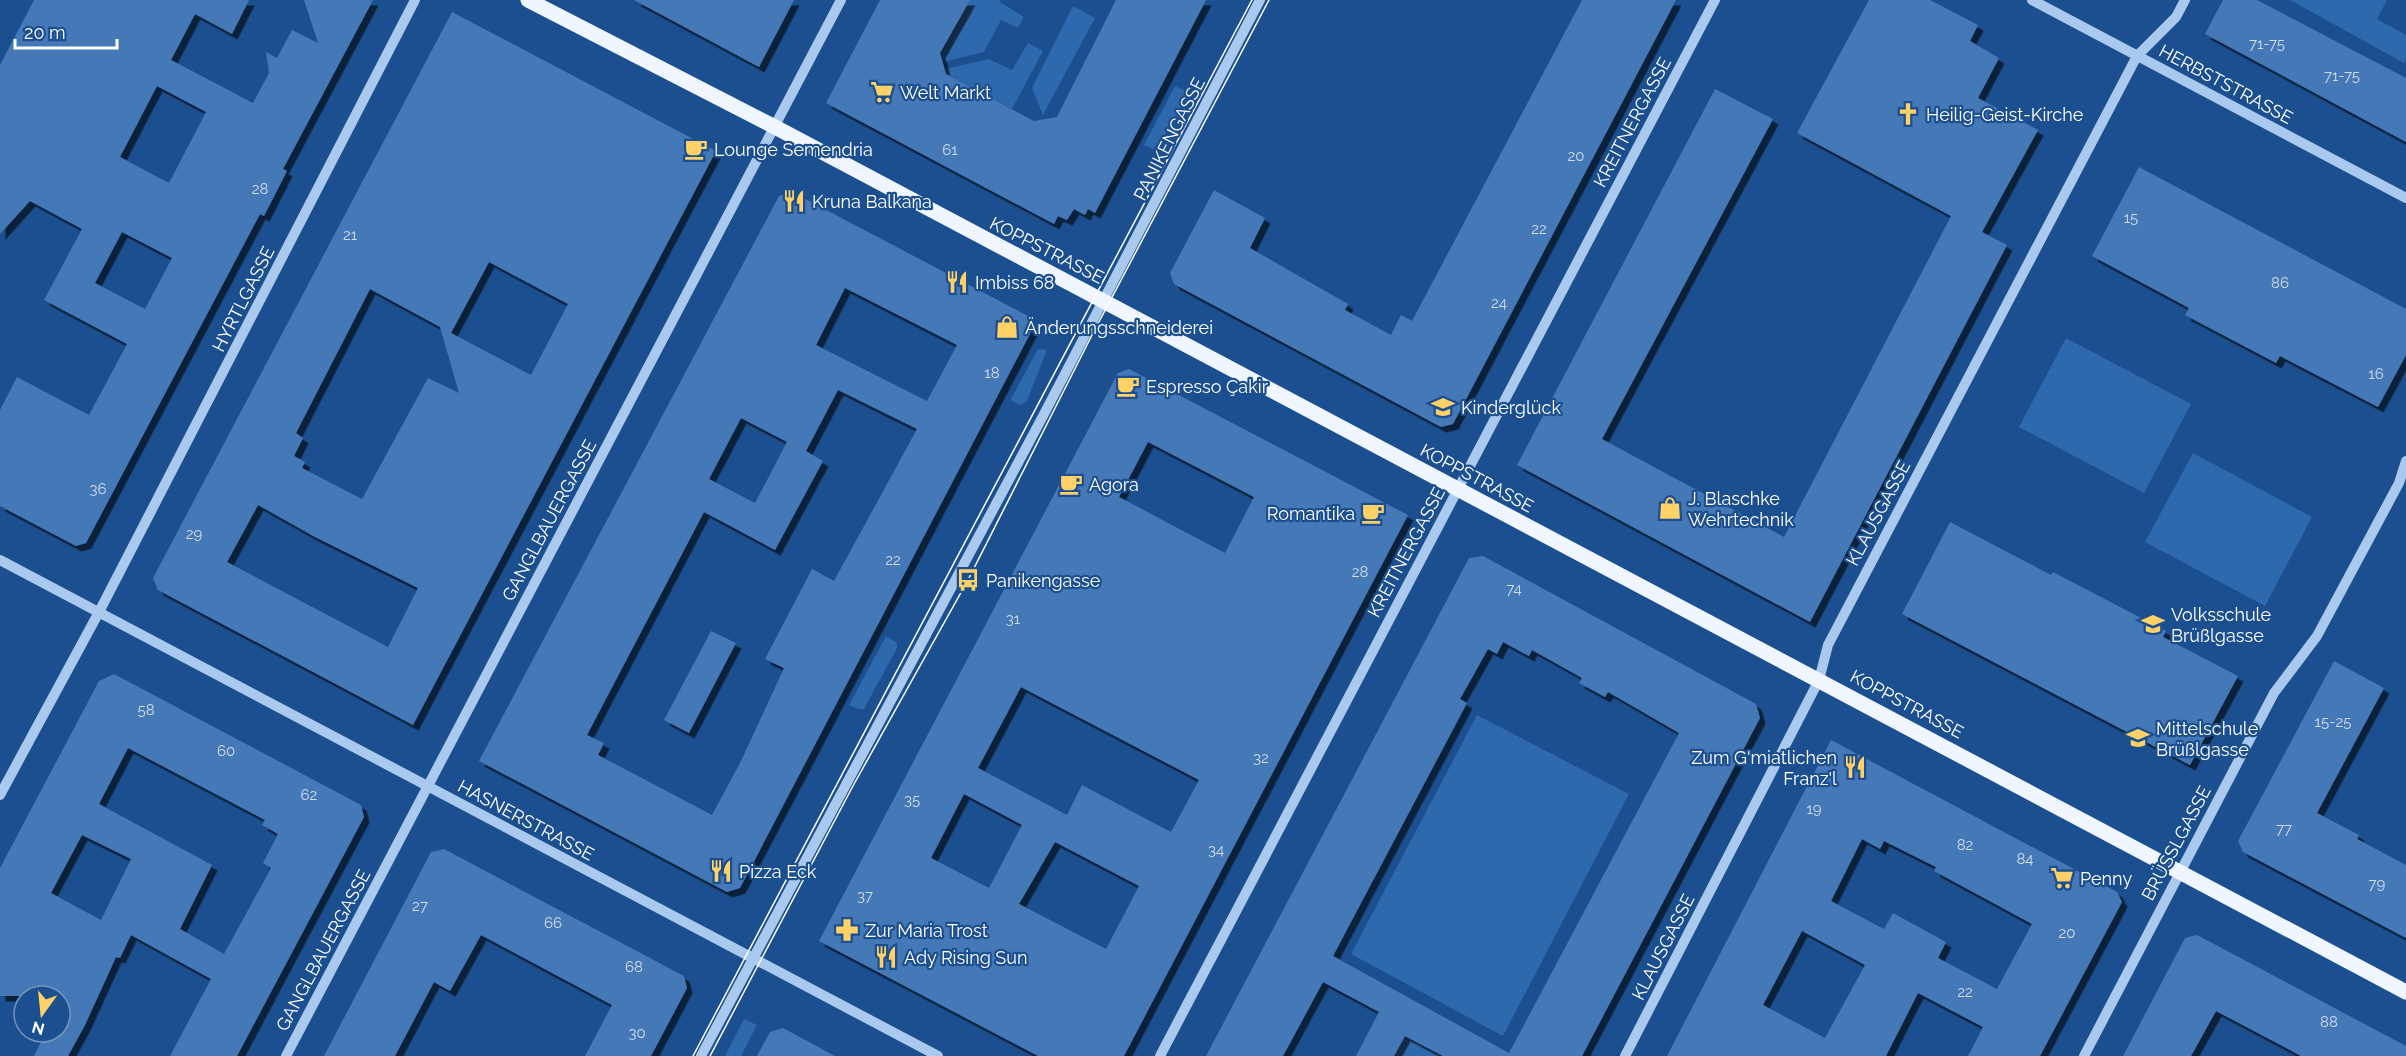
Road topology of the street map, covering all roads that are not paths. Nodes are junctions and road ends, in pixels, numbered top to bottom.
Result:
1 (415, 0) edge
2 (528, 0) edge
3 (841, 0) edge
4 (1260, 0) edge
5 (1715, 0) edge
6 (2032, 0) edge
7 (2185, 0) edge
8 (2137, 56) junction
9 (775, 127) junction
10 (2406, 198) edge
11 (1102, 300) junction
12 (2406, 461) edge
13 (1457, 490) junction
14 (0, 560) edge
15 (99, 612) junction
16 (1819, 680) junction
17 (428, 786) junction
18 (0, 795) edge
19 (2179, 871) junction
20 (753, 958) junction
21 (2406, 992) edge
22 (286, 1056) edge
23 (701, 1056) edge
24 (939, 1056) edge
25 (1160, 1056) edge
26 (1625, 1056) edge
27 (2084, 1056) edge

1 - 15 street, HYRTLGASSE
2 - 9 main road, KOPPSTRASSE
3 - 9 street, GANGLBAUERGASSE
4 - 11 street, PANIKENGASSE
5 - 13 street, KREITNERGASSE
6 - 8 street, HERBSTSTRASSE
7 - 8 street, KLAUSGASSE
8 - 10 street, HERBSTSTRASSE
8 - 16 street, KLAUSGASSE
9 - 11 main road, KOPPSTRASSE
9 - 17 street, GANGLBAUERGASSE
11 - 13 main road, KOPPSTRASSE
11 - 20 street, PANIKENGASSE
12 - 19 street, BRÜSSLGASSE
13 - 16 main road, KOPPSTRASSE
13 - 25 street, KREITNERGASSE
14 - 15 street, HASNERSTRASSE
15 - 17 street, HASNERSTRASSE
15 - 18 street, HYRTLGASSE
16 - 19 main road, KOPPSTRASSE
16 - 26 street, KLAUSGASSE
17 - 20 street, HASNERSTRASSE
17 - 22 street, GANGLBAUERGASSE
19 - 21 main road, KOPPSTRASSE
19 - 27 street, BRÜSSLGASSE
20 - 23 street, PANIKENGASSE
20 - 24 street, HASNERSTRASSE

